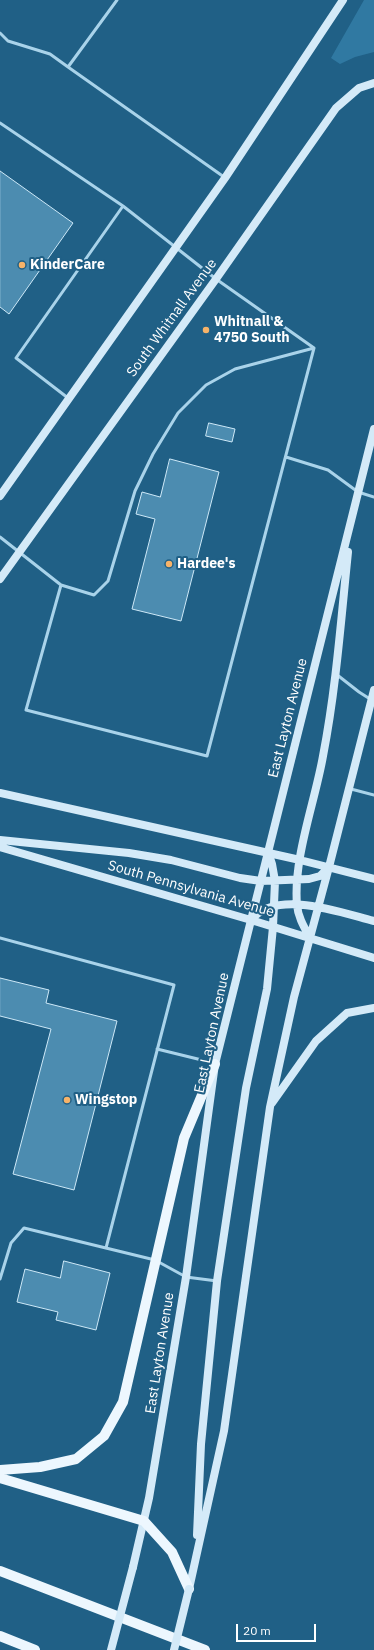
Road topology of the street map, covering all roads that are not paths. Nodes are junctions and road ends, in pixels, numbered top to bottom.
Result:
1 (117, 0) edge
2 (343, 0) edge
3 (0, 33) edge
4 (68, 67) junction
5 (374, 83) edge
6 (0, 123) edge
7 (225, 178) junction
8 (123, 206) junction
9 (176, 249) junction
10 (216, 279) junction
11 (314, 348) junction
12 (70, 400) junction
13 (374, 429) edge
14 (286, 457) junction
15 (358, 492) junction
16 (0, 496) edge
17 (374, 497) edge
18 (350, 524) junction
19 (0, 537) edge
20 (20, 552) junction
21 (0, 579) edge
22 (61, 585) junction
23 (336, 674) junction
24 (374, 690) edge
25 (373, 700) edge
26 (349, 788) junction
27 (0, 793) edge
28 (374, 795) edge
29 (0, 840) edge
30 (0, 847) edge
31 (268, 852) junction
32 (300, 860) junction
33 (329, 867) junction
34 (374, 879) edge
35 (261, 880) junction
36 (297, 880) junction
37 (275, 881) junction
38 (297, 905) junction
39 (274, 907) junction
40 (318, 907) junction
41 (251, 920) junction
42 (374, 921) edge
43 (274, 927) junction
44 (0, 938) edge
45 (310, 938) junction
46 (374, 958) edge
47 (374, 1008) edge
48 (158, 1049) junction
49 (215, 1064) junction
50 (270, 1107) junction
51 (106, 1248) junction
52 (155, 1260) junction
53 (186, 1276) junction
54 (0, 1280) edge
55 (217, 1281) junction
56 (0, 1470) edge
57 (0, 1478) edge
58 (144, 1521) junction
59 (196, 1559) junction
60 (0, 1571) edge
61 (189, 1589) junction
62 (0, 1636) edge
63 (35, 1650) edge
64 (111, 1650) edge
65 (174, 1650) edge
66 (205, 1650) edge

1 - 4 lane
2 - 7 main road
3 - 4 lane
4 - 7 lane
5 - 10 main road, South Whitnall Avenue
6 - 8 lane
7 - 9 main road
8 - 9 lane
8 - 12 lane
9 - 10 lane
9 - 12 main road
10 - 11 lane
10 - 20 main road, South Whitnall Avenue
11 - 14 lane
11 - 22 lane
12 - 16 main road
13 - 15 main road, East Layton Avenue
14 - 15 lane
14 - 22 lane
15 - 17 lane
15 - 18 main road, East Layton Avenue
18 - 23 main road
18 - 31 main road, East Layton Avenue
19 - 20 lane
20 - 21 main road, South Whitnall Avenue
20 - 22 lane
23 - 25 lane
23 - 32 main road
24 - 25 main road
25 - 26 main road
26 - 28 lane
26 - 33 main road
27 - 31 main road
29 - 35 main road
30 - 41 main road, South Pennsylvania Avenue
31 - 32 main road
31 - 35 main road, East Layton Avenue
31 - 37 main road
32 - 33 main road
32 - 36 main road
33 - 34 main road
33 - 36 main road
33 - 40 main road
35 - 37 main road
35 - 41 main road, East Layton Avenue
36 - 37 main road
36 - 38 main road
37 - 39 main road
38 - 39 main road
38 - 40 main road
38 - 45 main road
39 - 41 main road
39 - 43 main road
40 - 42 main road
40 - 45 main road
41 - 43 main road, South Pennsylvania Avenue
41 - 49 main road, East Layton Avenue
43 - 45 main road, South Pennsylvania Avenue
43 - 55 main road
44 - 48 lane
45 - 46 main road, South Pennsylvania Avenue
45 - 50 main road
47 - 50 main road
48 - 49 lane
48 - 51 lane
49 - 52 main road
49 - 53 main road, East Layton Avenue
50 - 59 main road
51 - 52 lane
51 - 54 lane
52 - 53 lane
52 - 56 main road
53 - 55 lane
53 - 58 main road, East Layton Avenue
55 - 59 main road
57 - 58 main road
58 - 61 main road
58 - 64 main road, East Layton Avenue, bridge
59 - 61 main road
60 - 66 main road
61 - 65 main road, bridge
62 - 63 main road

